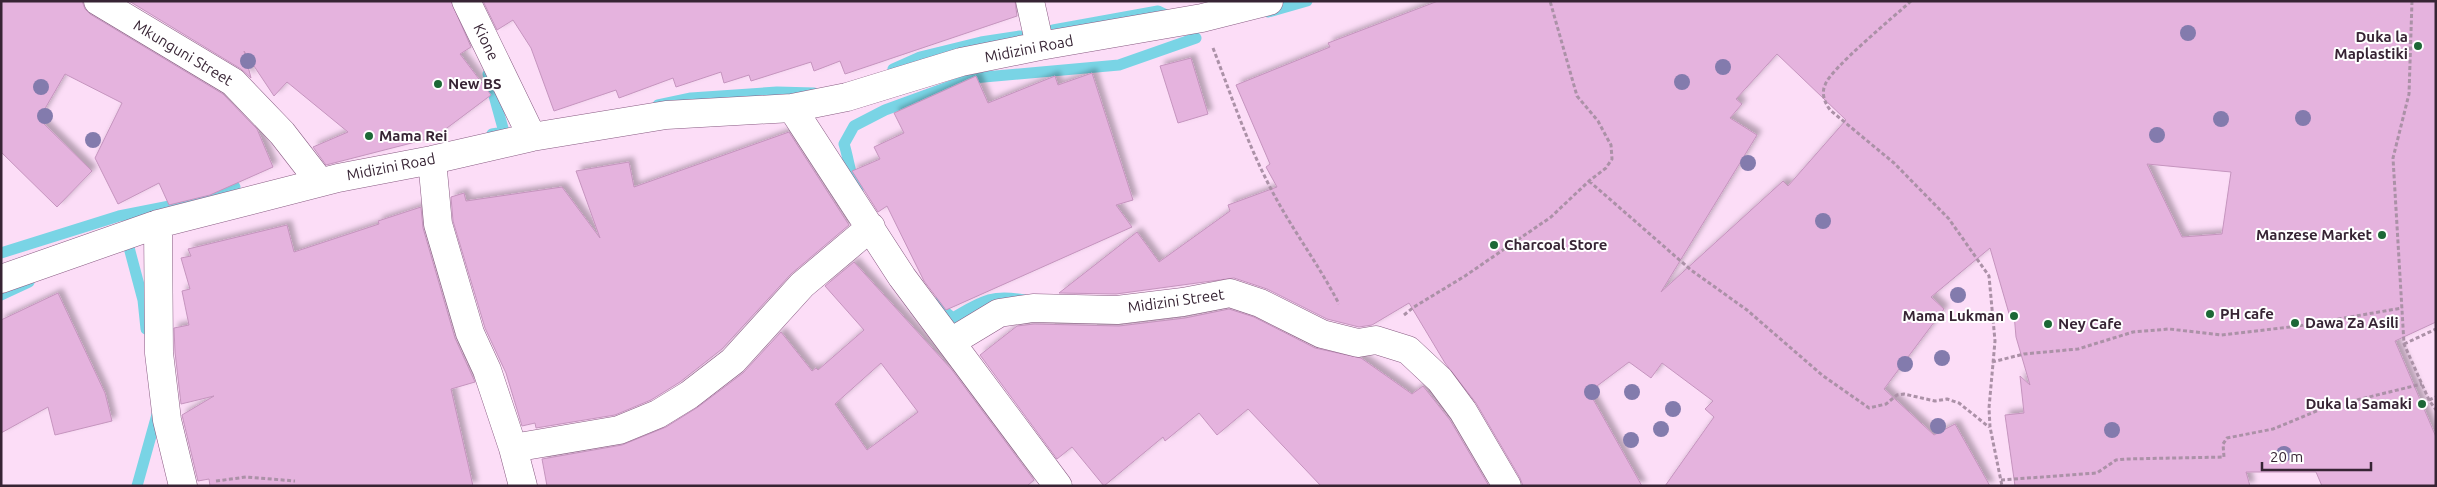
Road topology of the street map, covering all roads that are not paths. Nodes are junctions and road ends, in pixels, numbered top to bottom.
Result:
1 (98, 1) edge
2 (466, 1) edge
3 (1030, 1) edge
4 (1269, 1) edge
5 (1040, 46) junction
6 (792, 108) junction
7 (532, 137) junction
8 (432, 160) junction
9 (320, 182) junction
10 (158, 224) junction
11 (872, 227) junction
12 (1, 279) edge
13 (951, 342) junction
14 (513, 448) junction
15 (183, 486) edge
16 (523, 486) edge
17 (1058, 486) edge
18 (1507, 486) edge

1 - 9 street, Mkunguni Street
2 - 7 street, Kione
3 - 5 street
4 - 5 street, Midizini Road
5 - 6 street, Midizini Road
6 - 7 street, Midizini Road
6 - 11 street
7 - 8 street, Midizini Road
8 - 9 street, Midizini Road
8 - 14 street
9 - 10 street, Midizini Road
10 - 12 street, Midizini Road
10 - 15 street
11 - 13 street
11 - 14 street
13 - 17 street
13 - 18 street, Midizini Street
14 - 16 street

